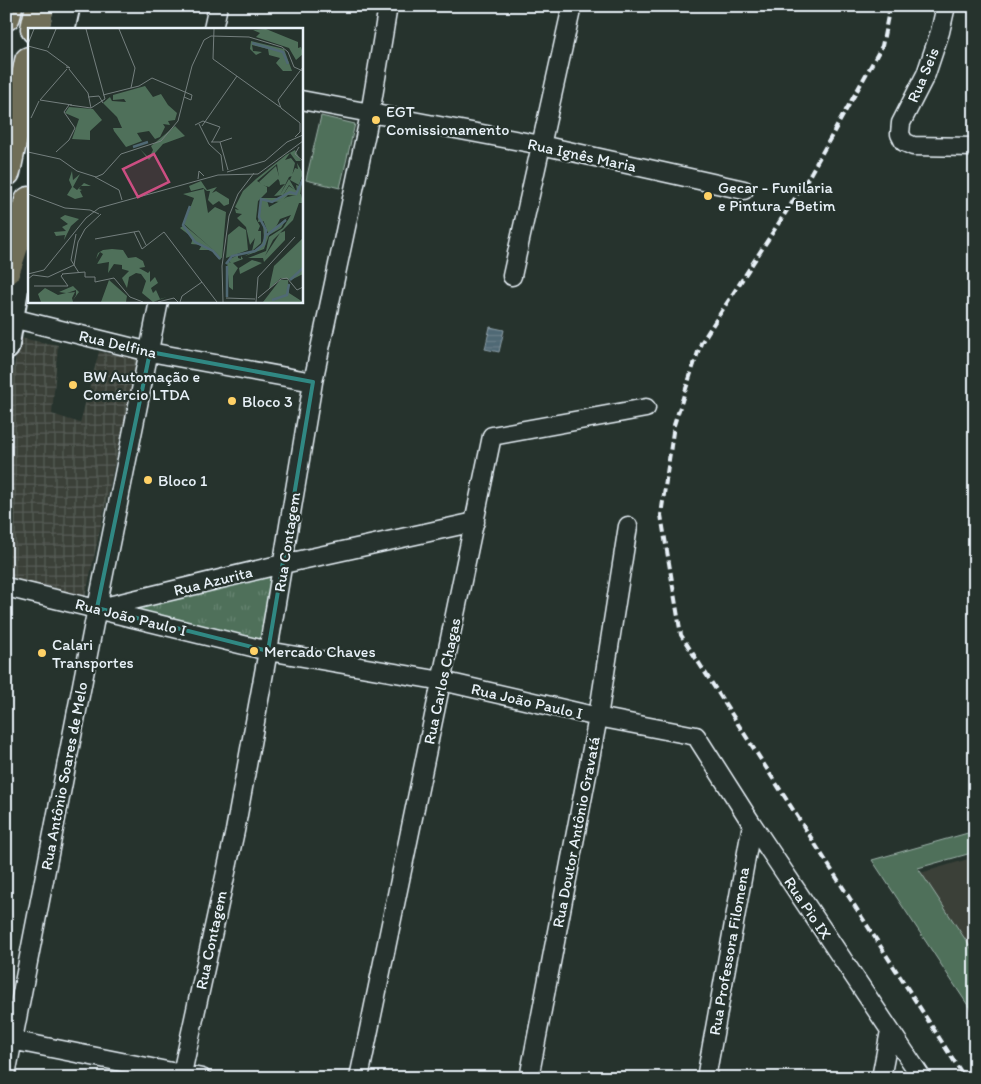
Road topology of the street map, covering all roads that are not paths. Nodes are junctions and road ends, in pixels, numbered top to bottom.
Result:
1 (8, 6) edge
2 (40, 6) edge
3 (67, 6) edge
4 (218, 6) edge
5 (388, 6) edge
6 (572, 6) edge
7 (946, 6) edge
8 (6, 16) edge
9 (35, 28) edge
10 (62, 28) edge
11 (213, 28) edge
12 (28, 66) edge
13 (302, 100) edge
14 (370, 114) junction
15 (541, 146) junction
16 (975, 146) edge
17 (6, 172) edge
18 (744, 190) dead end
19 (28, 203) edge
20 (28, 218) edge
21 (6, 270) edge
22 (512, 276) dead end
23 (160, 302) edge
24 (12, 318) junction
25 (6, 346) edge
26 (150, 352) junction
27 (313, 382) junction
28 (646, 408) dead end
29 (475, 522) junction
30 (628, 526) dead end
31 (284, 564) junction
32 (6, 587) edge
33 (97, 608) junction
34 (268, 652) junction
35 (442, 681) junction
36 (598, 717) junction
37 (696, 736) joint
38 (752, 824) junction
39 (890, 1031) junction
40 (10, 1039) edge
41 (6, 1075) edge
42 (181, 1076) edge
43 (202, 1078) edge
44 (359, 1078) edge
45 (529, 1078) edge
46 (706, 1078) edge
47 (881, 1078) edge
48 (922, 1078) edge

1 - 8 highway
2 - 9 highway
3 - 10 main road
4 - 11 street
5 - 14 street, Rua Contagem
6 - 15 street
7 - 16 street, Rua Seis
12 - 17 highway
13 - 14 street, Rua Ignês Maria
14 - 15 street, Rua Ignês Maria
14 - 27 street, Rua Contagem
15 - 18 street, Rua Ignês Maria
15 - 22 street
19 - 21 highway
20 - 24 main road
23 - 26 street, Rua Antônio Soares de Melo
24 - 25 main road
24 - 26 street, Rua Delfina
26 - 27 street, Rua Delfina
26 - 33 street, Rua Antônio Soares de Melo
27 - 31 street, Rua Contagem
28 - 29 street, Rua Carlos Chagas
29 - 31 street, Rua Azurita
29 - 35 street, Rua Carlos Chagas
30 - 36 street, Rua Doutor Antônio Gravatá
31 - 33 street, Rua Azurita
31 - 34 street, Rua Contagem
32 - 33 street, Rua João Paulo I
33 - 34 street, Rua João Paulo I
33 - 40 street, Rua Antônio Soares de Melo
34 - 35 street, Rua João Paulo I
34 - 42 street, Rua Contagem
35 - 36 street, Rua João Paulo I
35 - 44 street, Rua Carlos Chagas
36 - 37 street, Rua João Paulo I
36 - 45 street, Rua Doutor Antônio Gravatá
37 - 38 street, Rua Pio IX
38 - 39 street, Rua Pio IX
38 - 46 street, Rua Professora Filomena
39 - 47 street
39 - 48 street, Rua Pio IX
40 - 41 street, Rua Antônio Soares de Melo
40 - 42 street
42 - 43 street

